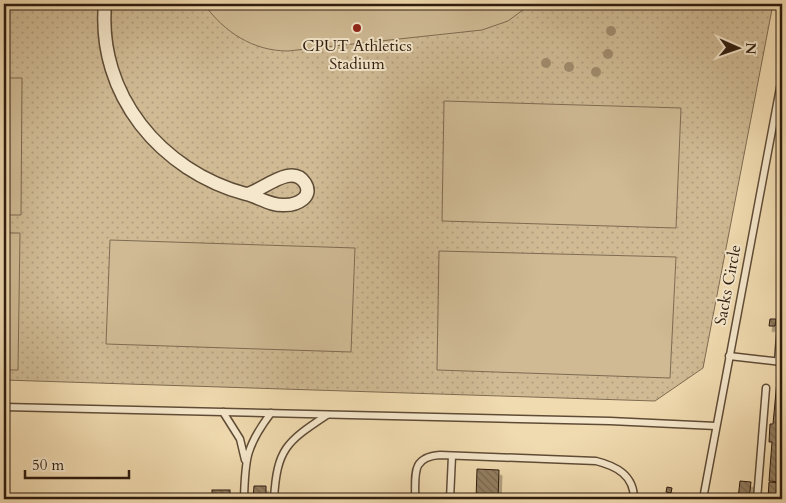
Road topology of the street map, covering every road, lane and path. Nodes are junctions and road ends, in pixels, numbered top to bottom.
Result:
1 (105, 4) edge
2 (782, 77) edge
3 (247, 194) dead end
4 (782, 310) edge
5 (729, 356) junction
6 (780, 362) edge
7 (766, 388) dead end
8 (4, 407) edge
9 (223, 412) junction
10 (271, 413) junction
11 (328, 414) junction
12 (716, 426) junction
13 (452, 456) junction
14 (245, 462) junction
15 (244, 499) edge
16 (274, 499) edge
17 (415, 499) edge
18 (450, 499) edge
19 (634, 499) edge
20 (703, 499) edge
21 (757, 499) edge

1 - 3 street
2 - 5 lane, Sacks Circle
4 - 6 lane
5 - 6 lane
5 - 12 lane, Sacks Circle
7 - 21 lane
8 - 9 lane
9 - 10 lane
9 - 14 lane
10 - 11 lane
10 - 14 lane
11 - 12 lane
11 - 16 lane
12 - 20 lane, Sacks Circle
13 - 17 lane
13 - 18 lane
13 - 19 lane
14 - 15 lane

